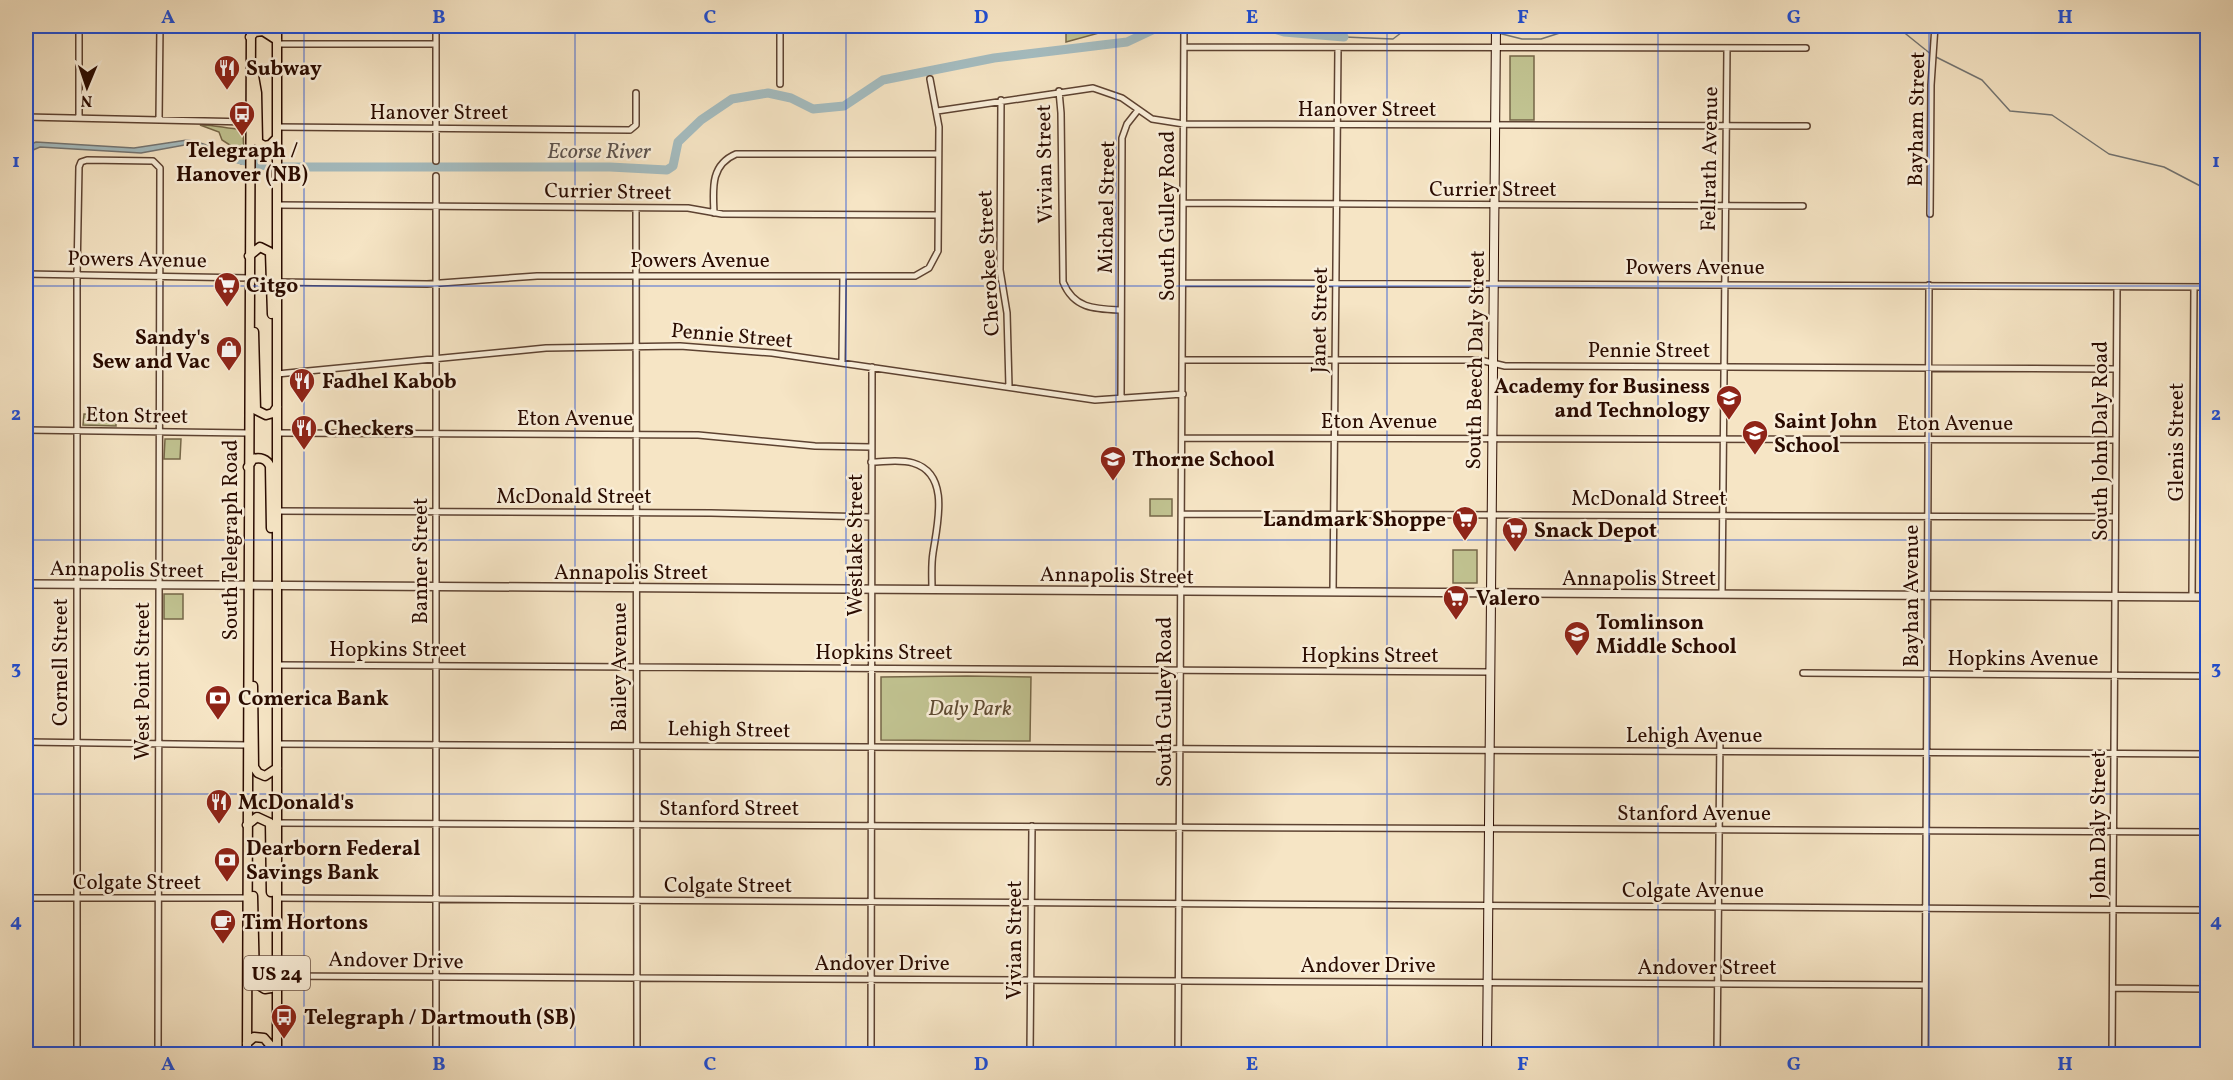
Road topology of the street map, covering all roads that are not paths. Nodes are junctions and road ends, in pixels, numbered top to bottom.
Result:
1 (79, 26) edge
2 (160, 26) edge
3 (250, 26) edge
4 (277, 26) edge
5 (436, 26) edge
6 (780, 26) edge
7 (1184, 26) edge
8 (1497, 26) edge
9 (1935, 26) edge
10 (250, 37) junction
11 (277, 42) junction
12 (436, 44) junction
13 (1184, 47) junction
14 (1338, 48) junction
15 (1727, 48) junction
16 (1806, 48) dead end
17 (1496, 49) junction
18 (250, 59) junction
19 (930, 79) dead end
20 (780, 84) dead end
21 (1059, 91) junction
22 (636, 93) dead end
23 (1001, 100) junction
24 (1138, 110) junction
25 (937, 111) junction
26 (26, 117) edge
27 (79, 118) junction
28 (159, 119) junction
29 (249, 122) junction
30 (1184, 124) junction
31 (1338, 126) junction
32 (1726, 126) junction
33 (1808, 126) dead end
34 (276, 127) junction
35 (1496, 127) junction
36 (436, 128) junction
37 (276, 139) junction
38 (938, 154) junction
39 (436, 161) dead end
40 (158, 163) joint
41 (436, 176) dead end
42 (1184, 203) junction
43 (1337, 204) junction
44 (277, 205) junction
45 (1495, 205) junction
46 (1725, 205) junction
47 (1803, 206) dead end
48 (436, 207) junction
49 (636, 208) junction
50 (714, 213) junction
51 (1930, 214) dead end
52 (938, 215) junction
53 (249, 256) junction
54 (26, 274) edge
55 (77, 275) junction
56 (159, 276) junction
57 (843, 276) junction
58 (636, 277) junction
59 (249, 278) junction
60 (277, 282) junction
61 (1183, 283) junction
62 (1336, 283) junction
63 (437, 284) junction
64 (1493, 284) junction
65 (1725, 284) junction
66 (1929, 285) junction
67 (2117, 287) junction
68 (2194, 287) junction
69 (2208, 287) edge
70 (249, 310) junction
71 (1121, 310) junction
72 (636, 346) junction
73 (436, 358) junction
74 (1183, 360) junction
75 (1335, 360) junction
76 (277, 362) junction
77 (842, 362) junction
78 (1492, 363) junction
79 (872, 367) junction
80 (1724, 367) junction
81 (1929, 369) junction
82 (2116, 369) junction
83 (277, 374) junction
84 (1009, 387) junction
85 (1183, 394) junction
86 (1121, 399) junction
87 (277, 407) junction
88 (26, 430) edge
89 (78, 430) junction
90 (159, 432) junction
91 (248, 433) junction
92 (277, 433) junction
93 (436, 434) junction
94 (636, 435) junction
95 (1335, 437) junction
96 (1493, 437) junction
97 (1183, 438) junction
98 (1722, 438) junction
99 (1929, 439) junction
100 (2116, 440) junction
101 (871, 447) junction
102 (871, 462) junction
103 (248, 467) junction
104 (277, 511) junction
105 (436, 512) junction
106 (636, 513) junction
107 (1182, 514) junction
108 (1335, 514) junction
109 (1492, 514) junction
110 (1722, 515) junction
111 (1929, 516) junction
112 (2115, 517) junction
113 (871, 518) junction
114 (277, 566) junction
115 (26, 584) edge
116 (77, 585) junction
117 (158, 586) junction
118 (248, 587) junction
119 (277, 587) junction
120 (436, 588) junction
121 (636, 588) junction
122 (871, 589) junction
123 (932, 590) junction
124 (1181, 592) junction
125 (1333, 592) junction
126 (1491, 593) junction
127 (1722, 594) junction
128 (1928, 595) junction
129 (2116, 596) junction
130 (2192, 597) junction
131 (2208, 597) edge
132 (248, 661) junction
133 (277, 665) junction
134 (436, 666) junction
135 (635, 667) junction
136 (871, 669) junction
137 (1181, 671) junction
138 (1490, 672) junction
139 (1803, 673) dead end
140 (1927, 674) junction
141 (2115, 675) junction
142 (2208, 676) edge
143 (1720, 735) dead end
144 (26, 742) edge
145 (77, 742) junction
146 (159, 744) junction
147 (278, 744) junction
148 (248, 745) junction
149 (436, 745) junction
150 (637, 745) junction
151 (871, 747) junction
152 (1180, 749) junction
153 (1490, 750) junction
154 (1720, 751) junction
155 (1927, 752) junction
156 (2115, 753) junction
157 (2208, 754) edge
158 (277, 768) junction
159 (278, 823) junction
160 (436, 824) junction
161 (637, 824) junction
162 (247, 825) junction
163 (870, 825) junction
164 (1032, 826) junction
165 (1179, 826) junction
166 (1489, 828) junction
167 (1719, 830) junction
168 (1926, 831) junction
169 (2114, 831) junction
170 (2208, 832) edge
171 (248, 872) junction
172 (26, 898) edge
173 (78, 898) junction
174 (158, 898) junction
175 (248, 898) junction
176 (277, 898) junction
177 (436, 899) junction
178 (638, 901) junction
179 (870, 902) junction
180 (1031, 904) junction
181 (1179, 904) junction
182 (1488, 904) junction
183 (1719, 906) junction
184 (1926, 908) junction
185 (2114, 909) junction
186 (2208, 910) edge
187 (277, 931) junction
188 (436, 978) junction
189 (637, 978) junction
190 (277, 979) junction
191 (871, 980) junction
192 (1030, 980) junction
193 (1178, 981) junction
194 (1488, 982) junction
195 (1718, 984) junction
196 (1925, 985) junction
197 (2113, 988) junction
198 (2208, 989) edge
199 (247, 1043) junction
200 (26, 1053) edge
201 (77, 1054) edge
202 (158, 1054) edge
203 (247, 1054) edge
204 (275, 1054) edge
205 (395, 1054) edge
206 (436, 1054) edge
207 (637, 1054) edge
208 (871, 1054) edge
209 (1030, 1054) edge
210 (1178, 1054) edge
211 (1487, 1054) edge
212 (1717, 1054) edge
213 (1925, 1054) edge
214 (2112, 1054) edge

1 - 27 street
2 - 28 street
3 - 10 main road, South Telegraph Road / US 24
4 - 11 main road, US 24
5 - 12 street
6 - 20 street
7 - 13 street, South Gulley Road
8 - 17 main road, South Beech Daly Street
9 - 51 street, Bayham Street
10 - 11 main road
10 - 18 main road, South Telegraph Road / US 24
11 - 12 street
11 - 34 main road, US 24
12 - 36 street
13 - 14 street
13 - 30 street, South Gulley Road
14 - 17 street
14 - 31 street, Janet Street
15 - 16 street
15 - 17 street
15 - 32 street, Fellrath Avenue
17 - 35 main road, South Beech Daly Street
18 - 29 main road, South Telegraph Road / US 24
18 - 37 main road
19 - 25 street, Powers Avenue
21 - 23 street, Hanover Street
21 - 24 street, Hanover Street
21 - 71 street, Vivian Street
22 - 36 street, Hanover Street
23 - 25 street, Hanover Street
23 - 84 street, Cherokee Street
24 - 30 street, Hanover Street
24 - 71 street, Michael Street
25 - 38 street, Powers Avenue
26 - 27 street
27 - 28 street
28 - 29 street
29 - 53 main road, South Telegraph Road / US 24
30 - 31 street, Hanover Street
30 - 42 street, South Gulley Road
31 - 35 street, Hanover Street
31 - 43 street, Janet Street
32 - 33 street, Hanover Street
32 - 35 street, Hanover Street
32 - 46 street, Fellrath Avenue
34 - 36 street, Hanover Street
34 - 37 main road, US 24
35 - 45 main road, South Beech Daly Street
36 - 39 street
37 - 44 main road, US 24
38 - 50 street
38 - 52 street, Powers Avenue
40 - 55 street, Cornell Street
40 - 56 street, West Point Street
41 - 48 street, Banner Street
42 - 43 street, Currier Street
42 - 61 street, South Gulley Road
43 - 45 street, Currier Street
43 - 62 street, Janet Street
44 - 48 street, Currier Street
44 - 60 main road, US 24
45 - 46 street, Currier Street
45 - 64 main road, South Beech Daly Street
46 - 47 street, Currier Street
46 - 65 street, Fellrath Avenue
48 - 49 street, Currier Street
48 - 63 street, Banner Street
49 - 50 street, Currier Street
49 - 58 street, Bailey Avenue
50 - 52 street, Currier Street
52 - 57 street, Powers Avenue
53 - 59 main road, South Telegraph Road / US 24
53 - 76 main road
54 - 55 street, Powers Avenue
55 - 56 street, Powers Avenue
55 - 89 street, Cornell Street
56 - 59 street, Powers Avenue
56 - 90 street, West Point Street
57 - 58 street, Powers Avenue
57 - 77 street
58 - 63 street, Powers Avenue
58 - 72 street, Bailey Avenue
59 - 70 main road, South Telegraph Road / US 24
60 - 63 street, Powers Avenue
60 - 76 main road, US 24
61 - 62 street, Powers Avenue
61 - 74 street, South Gulley Road
62 - 64 street, Powers Avenue
62 - 75 street, Janet Street
63 - 73 street, Banner Street
64 - 65 street, Powers Avenue
64 - 78 main road, South Beech Daly Street
65 - 66 street, Powers Avenue
65 - 80 street, Fellrath Avenue
66 - 67 street, Powers Avenue
66 - 81 street, Bayhan Avenue
67 - 68 street, Powers Avenue
67 - 82 street, South John Daly Road
68 - 69 street, Powers Avenue
68 - 130 street, Glenis Street
70 - 87 main road
70 - 91 main road, South Telegraph Road / US 24
71 - 86 street, Michael Street
72 - 73 street, Pennie Street
72 - 77 street, Pennie Street
72 - 94 street, Bailey Avenue
73 - 83 street, Pennie Street
73 - 93 street, Banner Street
74 - 75 street, Pennie Street
74 - 85 street, South Gulley Road
75 - 78 street, Pennie Street
75 - 95 street, Janet Street
76 - 83 main road, US 24
77 - 79 street, Pennie Street
78 - 80 street, Pennie Street
78 - 96 main road, South Beech Daly Street
79 - 84 street, Pennie Street
79 - 101 street, Westlake Street
80 - 81 street, Pennie Street
80 - 98 street, Fellrath Avenue
81 - 82 street, Pennie Street
81 - 99 street, Bayhan Avenue
82 - 100 street, South John Daly Road
83 - 87 main road, US 24
84 - 86 street, Pennie Street
85 - 86 street, Pennie Street
85 - 97 street, South Gulley Road
87 - 92 main road, US 24
88 - 89 street, Eton Street
89 - 90 street, Eton Street
89 - 116 street, Cornell Street
90 - 91 street, Eton Street
90 - 117 street, West Point Street
91 - 103 main road, South Telegraph Road / US 24
92 - 93 street, Eton Avenue
92 - 104 main road, US 24
93 - 94 street, Eton Avenue
93 - 105 street, Banner Street
94 - 101 street, Eton Avenue
94 - 106 street, Bailey Avenue
95 - 96 street, Eton Avenue
95 - 97 street, Eton Avenue
95 - 108 street, Janet Street
96 - 98 street, Eton Avenue
96 - 109 main road, South Beech Daly Street
97 - 107 street, South Gulley Road
98 - 99 street, Eton Avenue
98 - 110 street, Fellrath Avenue
99 - 100 street, Eton Avenue
99 - 111 street, Bayhan Avenue
100 - 112 street, South John Daly Road
101 - 102 street, Westlake Street
102 - 113 street, Westlake Street
102 - 123 street
103 - 114 main road
103 - 118 main road, South Telegraph Road / US 24
104 - 105 street, McDonald Street
104 - 114 main road, US 24
105 - 106 street, McDonald Street
105 - 120 street, Banner Street
106 - 113 street, McDonald Street
106 - 121 street, Bailey Avenue
107 - 108 street, McDonald Street
107 - 124 street, South Gulley Road
108 - 109 street, McDonald Street
108 - 125 street, Janet Street
109 - 110 street, McDonald Street
109 - 126 main road, South Beech Daly Street
110 - 111 street, McDonald Street
110 - 127 street, Fellrath Avenue
111 - 112 street, McDonald Street
111 - 128 street, Bayhan Avenue
112 - 129 street, South John Daly Road
113 - 122 street, Westlake Street
114 - 119 main road, US 24
115 - 116 street, Annapolis Street
116 - 117 street, Annapolis Street
116 - 145 street, Cornell Street
117 - 118 street, Annapolis Street
117 - 146 street, West Point Street
118 - 119 street, Annapolis Street
118 - 132 main road, South Telegraph Road / US 24
119 - 120 street, Annapolis Street
119 - 133 main road, US 24
120 - 121 street, Annapolis Street
120 - 134 street, Banner Street
121 - 122 street, Annapolis Street
121 - 135 street, Bailey Avenue
122 - 123 street, Annapolis Street
122 - 136 street, Westlake Street
123 - 124 street, Annapolis Street
124 - 125 street, Annapolis Street
124 - 137 street, South Gulley Road
125 - 126 street, Annapolis Street
126 - 127 street, Annapolis Street
126 - 138 main road, South Beech Daly Street
127 - 128 street, Annapolis Street
128 - 129 street, Annapolis Street
128 - 140 street, Bayhan Avenue
129 - 130 street, Annapolis Street
129 - 141 street, John Daly Street
130 - 131 street, Annapolis Street
132 - 148 main road, South Telegraph Road / US 24
132 - 158 main road
133 - 134 street, Hopkins Street
133 - 147 main road, US 24
134 - 135 street, Hopkins Street
134 - 149 street, Banner Street
135 - 136 street, Hopkins Street
135 - 150 street, Bailey Avenue
136 - 137 street, Hopkins Street
136 - 151 street, Westlake Street
137 - 138 street, Hopkins Street
137 - 152 street, South Gulley Road
138 - 153 main road, South Beech Daly Street
139 - 140 street, Hopkins Avenue
140 - 141 street, Hopkins Avenue
140 - 155 street, Bayhan Avenue
141 - 142 street, Hopkins Avenue
141 - 156 street, John Daly Street
143 - 154 street
144 - 145 street
145 - 146 street
145 - 173 street, Cornell Street
146 - 148 street
146 - 174 street, West Point Street
147 - 149 street, Lehigh Street
147 - 158 main road, US 24
148 - 162 main road, South Telegraph Road / US 24
149 - 150 street, Lehigh Street
149 - 160 street, Banner Street
150 - 151 street, Lehigh Street
150 - 161 street, Bailey Avenue
151 - 152 street, Lehigh Street
151 - 163 street, Westlake Street
152 - 153 street, Lehigh Avenue
152 - 165 street, South Gulley Road
153 - 154 street, Lehigh Avenue
153 - 166 main road, South Beech Daly Street
154 - 155 street, Lehigh Avenue
154 - 167 street
155 - 156 street, Lehigh Avenue
155 - 168 street, Bayhan Avenue
156 - 157 street, Lehigh Avenue
156 - 169 street, John Daly Street
158 - 159 main road, US 24
159 - 160 street, Stanford Street
159 - 176 main road, US 24
160 - 161 street, Stanford Street
160 - 177 street, Banner Street
161 - 163 street, Stanford Street
161 - 178 street, Bailey Avenue
162 - 171 main road, South Telegraph Road / US 24
162 - 187 main road
163 - 164 street, Stanford Street
163 - 179 street, Westlake Street
164 - 165 street, Stanford Street
164 - 180 street, Vivian Street
165 - 166 street, Stanford Avenue
165 - 181 street, South Gulley Road
166 - 167 street, Stanford Avenue
166 - 182 main road, South Beech Daly Street
167 - 168 street, Stanford Avenue
167 - 183 street
168 - 169 street, Stanford Avenue
168 - 184 street, Bayhan Avenue
169 - 170 street, Stanford Avenue
169 - 185 street, John Daly Street
171 - 175 main road, South Telegraph Road / US 24
171 - 190 main road
172 - 173 street, Colgate Street
173 - 174 street, Colgate Street
173 - 201 street, Cornell Street
174 - 175 street, Colgate Street
174 - 202 street, West Point Street
175 - 199 main road, South Telegraph Road / US 24
176 - 177 street, Colgate Street
176 - 187 main road, US 24
177 - 178 street, Colgate Street
177 - 188 street, Banner Street
178 - 179 street, Colgate Street
178 - 189 street, Bailey Avenue
179 - 180 street, Colgate Street
179 - 191 street, Westlake Street
180 - 181 street, Colgate Street
180 - 192 street, Vivian Street
181 - 182 street, Colgate Avenue
181 - 193 street, South Gulley Road
182 - 183 street, Colgate Avenue
182 - 194 main road, South Beech Daly Street
183 - 184 street, Colgate Avenue
183 - 195 street
184 - 185 street, Colgate Avenue
184 - 196 street, Bayhan Avenue
185 - 186 street, Colgate Avenue
185 - 197 street, John Daly Street
187 - 190 main road, US 24
188 - 189 street, Andover Drive
188 - 190 street, Andover Drive
188 - 206 street, Banner Street
189 - 191 street, Andover Drive
189 - 207 street, Bailey Avenue
190 - 204 main road, US 24
191 - 192 street, Andover Drive
191 - 208 street, Westlake Street
192 - 193 street, Andover Drive
192 - 209 street, Vivian Street
193 - 194 street, Andover Drive
193 - 210 street, South Gulley Road
194 - 195 street, Andover Street
194 - 211 main road, South Beech Daly Street
195 - 196 street, Andover Street
195 - 212 street
196 - 213 street, Bayhan Avenue
197 - 198 street
197 - 214 street, John Daly Street
199 - 203 main road, South Telegraph Road / US 24
199 - 204 main road
200 - 201 street
201 - 202 street
202 - 203 street
204 - 205 street

